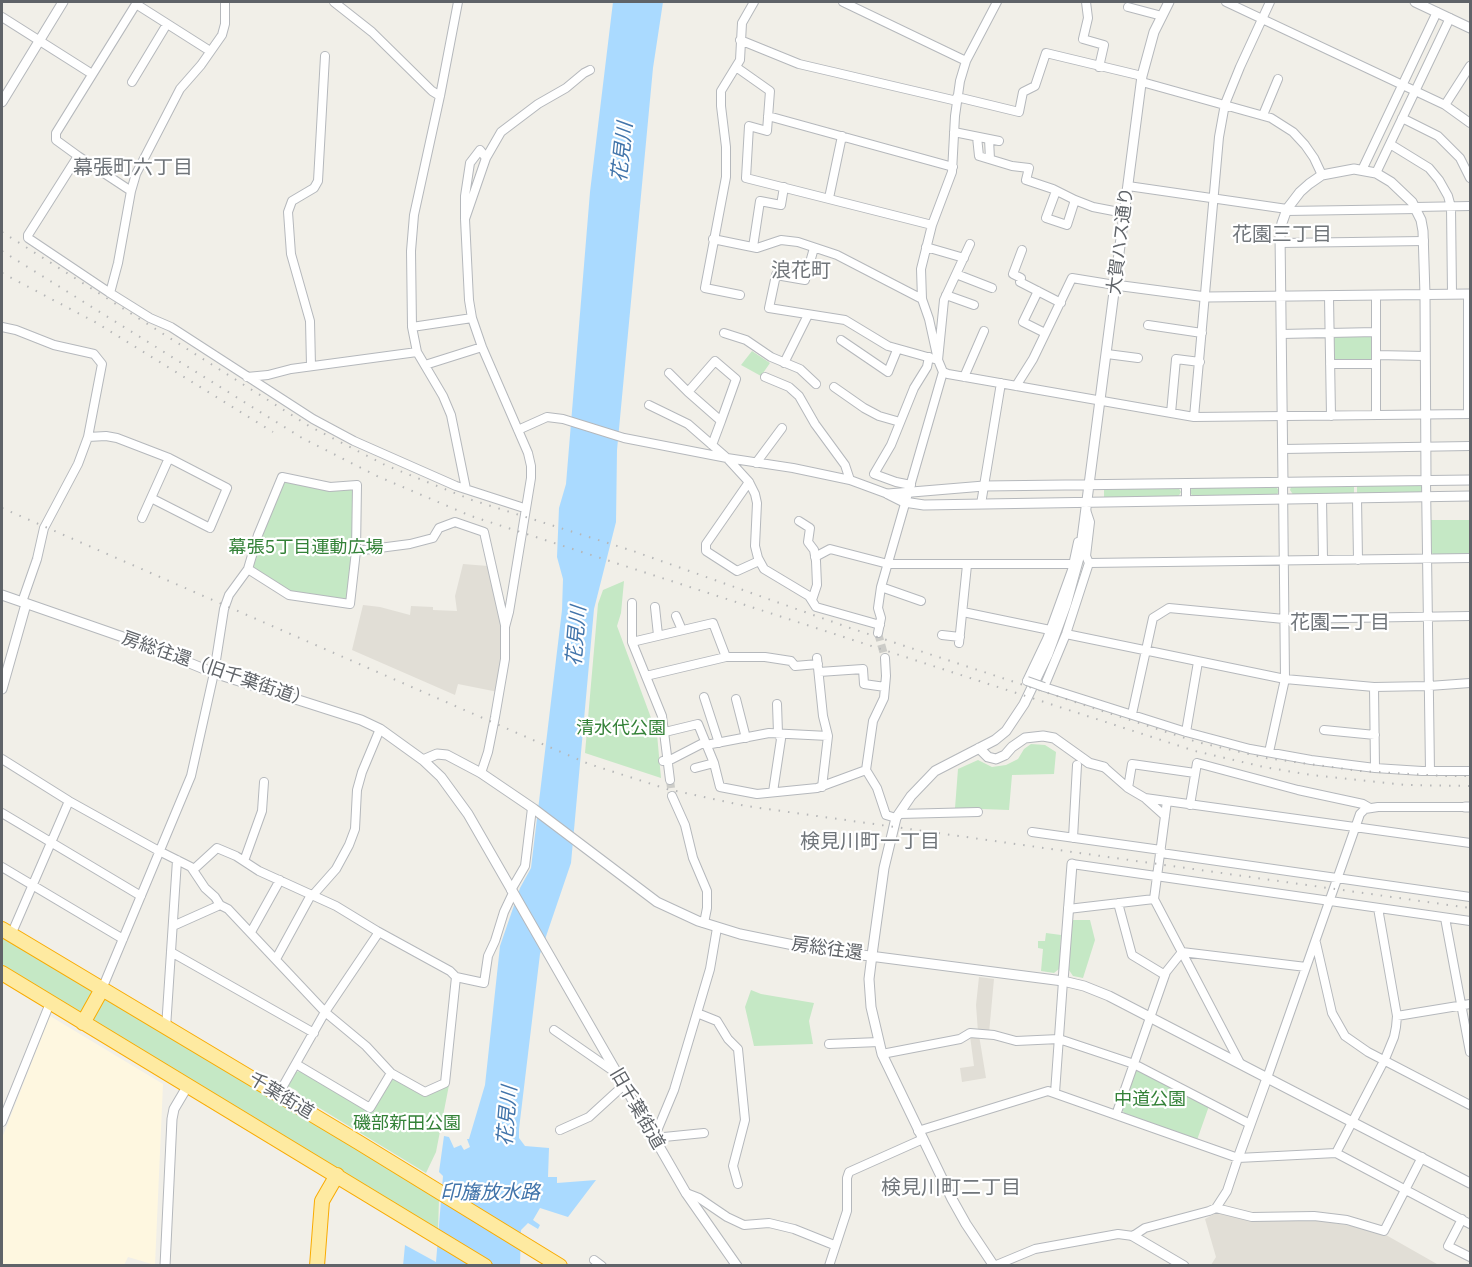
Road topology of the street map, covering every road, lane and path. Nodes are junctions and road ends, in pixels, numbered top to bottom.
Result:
1 (63, 2) edge
2 (225, 2) edge
3 (334, 2) edge
4 (458, 2) edge
5 (754, 2) edge
6 (843, 2) edge
7 (997, 2) edge
8 (1086, 2) edge
9 (1169, 2) edge
10 (1226, 2) edge
11 (1270, 2) edge
12 (1415, 2) edge
13 (1128, 7) dead end
14 (1437, 12) junction
15 (1162, 16) junction
16 (2, 17) edge
17 (1262, 18) junction
18 (1450, 18) junction
19 (167, 24) junction
20 (1470, 28) edge
21 (38, 40) junction
22 (740, 40) junction
23 (210, 51) junction
24 (325, 56) dead end
25 (966, 62) junction
26 (1100, 66) junction
27 (1470, 66) edge
28 (736, 67) junction
29 (590, 70) dead end
30 (92, 74) junction
31 (1142, 79) junction
32 (1278, 79) dead end
33 (132, 82) dead end
34 (1402, 85) junction
35 (1415, 90) junction
36 (440, 96) junction
37 (957, 99) junction
38 (2, 102) edge
39 (1225, 104) junction
40 (1445, 105) junction
41 (1263, 115) junction
42 (768, 116) junction
43 (1402, 118) junction
44 (1470, 123) edge
45 (954, 132) junction
46 (842, 136) junction
47 (977, 137) junction
48 (989, 139) junction
49 (999, 141) dead end
50 (1389, 144) junction
51 (78, 156) junction
52 (486, 158) junction
53 (990, 159) junction
54 (953, 167) junction
55 (1362, 170) junction
56 (1376, 173) junction
57 (1322, 175) junction
58 (1470, 178) edge
59 (1128, 186) junction
60 (784, 187) junction
61 (131, 190) junction
62 (1056, 191) junction
63 (829, 198) junction
64 (1213, 198) junction
65 (1075, 200) junction
66 (1470, 206) edge
67 (1451, 207) junction
68 (1416, 208) junction
69 (1286, 210) junction
70 (1124, 213) junction
71 (465, 219) junction
72 (932, 225) junction
73 (713, 239) junction
74 (1424, 241) junction
75 (1281, 243) junction
76 (970, 244) dead end
77 (753, 247) junction
78 (926, 247) junction
79 (814, 248) junction
80 (1022, 250) dead end
81 (964, 258) junction
82 (956, 274) junction
83 (1115, 285) junction
84 (992, 288) dead end
85 (1038, 291) junction
86 (110, 293) junction
87 (1452, 294) junction
88 (1469, 294) edge
89 (740, 295) dead end
90 (946, 295) junction
91 (1425, 295) junction
92 (1281, 296) junction
93 (1376, 296) junction
94 (1206, 297) junction
95 (1329, 297) junction
96 (922, 299) junction
97 (1061, 303) junction
98 (974, 305) dead end
99 (808, 315) junction
100 (472, 318) junction
101 (1148, 325) dead end
102 (2, 327) edge
103 (412, 327) junction
104 (984, 331) dead end
105 (724, 333) dead end
106 (1045, 333) junction
107 (1202, 333) junction
108 (1330, 333) junction
109 (1376, 333) junction
110 (1281, 334) junction
111 (841, 340) dead end
112 (482, 347) junction
113 (897, 350) junction
114 (417, 352) junction
115 (1107, 354) junction
116 (1425, 356) junction
117 (928, 357) junction
118 (1138, 358) dead end
119 (1376, 359) junction
120 (938, 360) junction
121 (1200, 362) junction
122 (784, 363) junction
123 (1330, 364) junction
124 (424, 365) junction
125 (311, 366) junction
126 (943, 372) junction
127 (669, 373) dead end
128 (247, 377) junction
129 (765, 377) dead end
130 (964, 377) junction
131 (1001, 383) junction
132 (816, 384) dead end
133 (1016, 386) junction
134 (834, 387) dead end
135 (688, 392) junction
136 (1101, 401) junction
137 (649, 405) dead end
138 (1171, 413) junction
139 (1469, 414) edge
140 (1426, 415) junction
141 (1330, 416) junction
142 (1376, 416) junction
143 (1194, 417) junction
144 (1282, 417) junction
145 (721, 422) junction
146 (900, 422) junction
147 (782, 428) dead end
148 (518, 430) junction
149 (88, 437) junction
150 (712, 445) junction
151 (1470, 446) edge
152 (1425, 447) junction
153 (1283, 449) junction
154 (169, 458) junction
155 (727, 459) junction
156 (756, 463) junction
157 (850, 480) junction
158 (1470, 480) edge
159 (1426, 481) junction
160 (749, 482) junction
161 (1283, 483) junction
162 (1186, 484) junction
163 (1089, 485) junction
164 (984, 486) junction
165 (910, 488) junction
166 (466, 489) junction
167 (888, 494) junction
168 (1470, 496) edge
169 (1427, 497) junction
170 (152, 498) junction
171 (1322, 498) junction
172 (1357, 498) junction
173 (1283, 499) junction
174 (1186, 500) junction
175 (904, 502) junction
176 (981, 504) junction
177 (1086, 505) junction
178 (521, 507) dead end
179 (142, 518) dead end
180 (799, 521) dead end
181 (356, 551) junction
182 (815, 557) junction
183 (1470, 558) edge
184 (1428, 559) junction
185 (1323, 560) junction
186 (1358, 560) junction
187 (759, 561) junction
188 (1284, 561) junction
189 (1089, 563) junction
190 (888, 564) junction
191 (1073, 564) junction
192 (967, 565) junction
193 (248, 569) junction
194 (881, 587) junction
195 (2, 595) edge
196 (812, 600) junction
197 (921, 601) dead end
198 (24, 603) junction
199 (632, 603) dead end
200 (655, 607) dead end
201 (963, 612) junction
202 (676, 616) dead end
203 (1470, 616) edge
204 (1428, 617) junction
205 (1284, 619) junction
206 (505, 627) junction
207 (682, 630) junction
208 (1050, 630) junction
209 (1066, 634) junction
210 (658, 635) junction
211 (942, 635) dead end
212 (632, 642) junction
213 (1146, 651) junction
214 (726, 657) junction
215 (885, 658) tunnel mouth
216 (1198, 662) junction
217 (818, 664) junction
218 (214, 673) junction
219 (646, 676) junction
220 (1284, 679) junction
221 (1470, 683) edge
222 (1429, 686) junction
223 (885, 687) junction
224 (1044, 687) junction
225 (1374, 687) junction
226 (2, 689) edge
227 (704, 697) dead end
228 (736, 699) dead end
229 (777, 704) dead end
230 (1132, 714) junction
231 (380, 729) junction
232 (1324, 730) dead end
233 (665, 732) junction
234 (1186, 732) junction
235 (778, 733) junction
236 (1375, 735) junction
237 (828, 736) junction
238 (746, 738) junction
239 (719, 743) junction
240 (706, 744) junction
241 (979, 748) junction
242 (1269, 752) junction
243 (2, 759) edge
244 (423, 760) junction
245 (665, 761) junction
246 (714, 763) junction
247 (1077, 765) dead end
248 (1104, 767) joint
249 (695, 768) dead end
250 (1375, 768) junction
251 (866, 770) junction
252 (1430, 771) junction
253 (1470, 771) edge
254 (1195, 772) junction
255 (481, 773) junction
256 (670, 780) tunnel mouth
257 (264, 782) dead end
258 (822, 787) junction
259 (1128, 788) junction
260 (773, 792) junction
261 (672, 796) tunnel mouth
262 (1145, 798) junction
263 (69, 801) junction
264 (1167, 801) junction
265 (1190, 805) junction
266 (1468, 807) edge
267 (1370, 808) junction
268 (533, 809) junction
269 (978, 812) dead end
270 (2, 813) edge
271 (897, 816) junction
272 (1165, 816) junction
273 (1356, 827) junction
274 (1032, 832) dead end
275 (1073, 838) junction
276 (51, 843) junction
277 (1470, 843) edge
278 (159, 851) junction
279 (1161, 851) junction
280 (177, 860) junction
281 (244, 861) junction
282 (1072, 864) joint
283 (2, 867) edge
284 (193, 870) junction
285 (1157, 877) junction
286 (1338, 878) junction
287 (280, 880) junction
288 (32, 885) junction
289 (513, 893) junction
290 (312, 895) junction
291 (141, 896) junction
292 (1470, 897) edge
293 (1154, 898) junction
294 (1329, 902) junction
295 (1118, 903) junction
296 (220, 905) junction
297 (1378, 908) junction
298 (1068, 909) junction
299 (1445, 918) junction
300 (1470, 921) edge
301 (704, 922) junction
302 (174, 926) junction
303 (717, 928) junction
304 (6, 932) edge
305 (251, 932) junction
306 (379, 932) junction
307 (123, 939) junction
308 (1316, 941) junction
309 (171, 952) junction
310 (1182, 952) junction
311 (872, 955) junction
312 (276, 959) junction
313 (1306, 967) junction
314 (2, 973) edge
315 (1165, 975) junction
316 (456, 977) junction
317 (1063, 981) junction
318 (102, 989) junction
319 (50, 1003) junction
320 (1461, 1005) junction
321 (1470, 1005) edge
322 (325, 1012) junction
323 (698, 1013) junction
324 (1397, 1016) junction
325 (1150, 1018) junction
326 (83, 1023) junction
327 (166, 1028) junction
328 (554, 1030) dead end
329 (314, 1033) junction
330 (1059, 1039) junction
331 (879, 1042) junction
332 (829, 1044) dead end
333 (1470, 1052) edge
334 (882, 1053) junction
335 (1385, 1059) junction
336 (296, 1064) junction
337 (1134, 1064) junction
338 (1240, 1064) junction
339 (391, 1073) junction
340 (617, 1074) junction
341 (1267, 1078) junction
342 (624, 1085) junction
343 (187, 1087) junction
344 (1055, 1093) junction
345 (278, 1095) junction
346 (1470, 1105) edge
347 (1116, 1115) junction
348 (1352, 1121) junction
349 (2, 1122) edge
350 (1250, 1124) junction
351 (560, 1130) dead end
352 (704, 1133) dead end
353 (920, 1135) junction
354 (654, 1138) junction
355 (1336, 1154) junction
356 (1422, 1157) junction
357 (1238, 1158) junction
358 (336, 1175) junction
359 (1470, 1183) edge
360 (738, 1184) dead end
361 (1406, 1190) junction
362 (686, 1193) junction
363 (1216, 1208) junction
364 (1462, 1219) junction
365 (1470, 1224) edge
366 (1133, 1236) junction
367 (834, 1245) junction
368 (1470, 1257) edge
369 (594, 1260) dead end
370 (1172, 1263) edge
371 (735, 1265) edge
372 (165, 1266) edge
373 (317, 1266) edge
374 (485, 1266) edge
375 (560, 1266) edge
376 (602, 1266) edge
377 (829, 1266) edge
378 (994, 1266) edge
379 (1184, 1266) edge

1 - 21 street
2 - 23 street
3 - 36 street
4 - 36 street
5 - 22 street
6 - 25 street
7 - 25 street
8 - 26 street
9 - 15 street, 大賀ハス通り
10 - 17 street
11 - 17 street
12 - 14 street
13 - 15 street
14 - 18 street
14 - 34 street
15 - 31 street, 大賀ハス通り
16 - 21 street
17 - 34 street
17 - 39 street
18 - 20 street
18 - 35 street
19 - 23 street
19 - 30 street
19 - 33 street
21 - 30 street
21 - 38 street
22 - 28 street
22 - 37 street
23 - 61 street
24 - 125 street
25 - 37 street
26 - 31 street
26 - 37 street
27 - 40 street
28 - 42 street
28 - 73 street
29 - 52 street
30 - 51 street
31 - 39 street
31 - 59 street, 大賀ハス通り
32 - 41 street
34 - 35 street
34 - 55 street
35 - 40 street
35 - 43 street
36 - 103 street
37 - 45 street
39 - 41 street
39 - 64 street
40 - 44 street
41 - 57 street
42 - 46 street
42 - 60 street
43 - 50 street
43 - 58 street
45 - 47 street
45 - 54 street
46 - 54 street
46 - 63 street
47 - 48 street
47 - 53 street
48 - 49 street
48 - 53 street
50 - 56 street
50 - 67 street
51 - 61 street
51 - 86 street
52 - 71 street
52 - 71 street
53 - 62 street
54 - 72 street
55 - 56 street
55 - 57 street
56 - 68 street
57 - 69 street
59 - 64 street
59 - 70 street, 大賀ハス通り
60 - 63 street
60 - 77 street
61 - 86 street
62 - 65 street
62 - 65 street
63 - 72 street
64 - 69 street
64 - 94 street
65 - 70 street
66 - 67 street
67 - 68 street
67 - 87 street
68 - 69 street
68 - 74 street
69 - 75 street
70 - 83 street, 大賀ハス通り
71 - 100 street
72 - 78 street
73 - 77 street
73 - 89 street
74 - 75 street
74 - 91 street
75 - 92 street
76 - 81 street
77 - 79 street
78 - 81 street
78 - 96 street
79 - 96 street
79 - 99 street
80 - 85 street
81 - 82 street
82 - 84 street
82 - 90 street
83 - 94 street
83 - 97 street
83 - 115 street, 大賀ハス通り
85 - 97 street
85 - 106 street
86 - 128 street
87 - 88 street
87 - 91 street
88 - 139 street
90 - 98 street
90 - 120 street
91 - 93 street
91 - 116 street
92 - 94 street
92 - 95 street
92 - 110 street
93 - 95 street
93 - 109 street
94 - 107 street
95 - 108 street
96 - 120 street
97 - 106 street
99 - 113 street
99 - 122 street
100 - 103 street
100 - 112 street
101 - 107 street
102 - 149 street
103 - 114 street
104 - 130 street
105 - 122 street
106 - 133 street
107 - 121 street
108 - 109 street
108 - 110 street
108 - 123 street
109 - 119 street
110 - 144 street
111 - 113 street
112 - 124 street
112 - 148 street
113 - 117 street
114 - 124 street
114 - 125 street
115 - 118 street
115 - 136 street, 大賀ハス通り
116 - 119 street
116 - 140 street
117 - 120 street
117 - 146 street
119 - 123 street
119 - 142 street
120 - 126 street
121 - 138 street
121 - 143 street
122 - 132 street
123 - 141 street
124 - 166 street
125 - 128 street
126 - 130 street
126 - 165 street
127 - 135 street
128 - 166 street
129 - 157 street
130 - 131 street
131 - 133 street
131 - 164 street
133 - 136 street
134 - 146 street
135 - 145 street
135 - 145 street
136 - 138 street
136 - 163 street, 大賀ハス通り
137 - 150 street
138 - 143 street
139 - 140 street
140 - 142 street
140 - 152 street
141 - 142 street
141 - 144 street
143 - 144 street
144 - 153 street
145 - 150 street
146 - 165 street
147 - 156 street
148 - 155 street
148 - 206 street
149 - 154 street
149 - 198 street
150 - 155 street
151 - 152 street
152 - 153 street
152 - 159 street
153 - 161 street
154 - 170 street
154 - 170 street
155 - 156 street
155 - 160 street
156 - 157 street
157 - 167 street
158 - 159 street
159 - 161 street
159 - 169 street
160 - 187 street
160 - 187 street
161 - 162 street
161 - 173 street
162 - 163 street
162 - 174 street
163 - 164 street
163 - 177 street, 大賀ハス通り
164 - 165 street
164 - 176 street
165 - 167 street
165 - 175 street
166 - 178 street
167 - 175 street
168 - 169 street
169 - 172 street
169 - 184 street
170 - 179 street
171 - 172 street
171 - 173 street
171 - 185 street
172 - 186 street
173 - 174 street
173 - 188 street
174 - 177 street
175 - 176 street
175 - 190 street
176 - 177 street
177 - 189 street
177 - 191 street
177 - 241 street, 大賀ハス通り
180 - 182 street
181 - 193 street
181 - 193 street
181 - 206 street
182 - 190 street
182 - 196 street
183 - 184 street
184 - 186 street
184 - 204 street
185 - 186 street
185 - 188 street
187 - 196 street
188 - 189 street
188 - 205 street
189 - 209 street
190 - 192 street
190 - 194 street
191 - 192 street
191 - 208 street
192 - 201 street
193 - 218 street
194 - 196 street
194 - 197 street
195 - 198 street, 房総往還（旧千葉街道）
198 - 218 street, 房総往還（旧千葉街道）
198 - 226 street
199 - 212 street
200 - 210 street
201 - 208 street
201 - 211 street
202 - 207 street
203 - 204 street
204 - 205 street
204 - 222 street
205 - 213 street
205 - 220 street
206 - 255 street
207 - 210 street
207 - 214 street
208 - 224 street, bridge
209 - 213 street
209 - 224 street
210 - 212 street
212 - 219 street
213 - 216 street
213 - 230 street
214 - 217 street
214 - 219 street
215 - 223 street
216 - 220 street
216 - 234 street
217 - 223 street
217 - 237 street
218 - 231 street, 房総往還（旧千葉街道）
218 - 278 street
219 - 233 street
220 - 225 street
220 - 242 street
221 - 222 street
222 - 225 street
222 - 252 street
223 - 251 street
224 - 230 street
225 - 236 street
227 - 239 street
228 - 238 street
229 - 235 street
230 - 234 street
231 - 244 street, 房総往還（旧千葉街道）
231 - 290 street
232 - 236 street
233 - 240 street
233 - 245 street
234 - 242 street
235 - 237 street
235 - 238 street
235 - 260 street
236 - 250 street
237 - 258 street
238 - 239 street
239 - 240 street
240 - 245 street
240 - 246 street
241 - 248 street
241 - 271 street, 大賀ハス通り
242 - 250 street
243 - 263 street
244 - 255 street
244 - 289 street
245 - 256 street
246 - 249 street
246 - 260 street
247 - 275 street
248 - 259 street
250 - 252 street
251 - 258 street
251 - 271 street
252 - 253 street
254 - 259 street
254 - 265 street
254 - 267 street
255 - 268 street
257 - 281 street
258 - 260 street
259 - 262 street
261 - 301 street
262 - 264 street
262 - 272 street
263 - 276 street
263 - 278 street
264 - 265 street
264 - 272 street
265 - 273 street
266 - 267 street
267 - 273 street
268 - 289 street
268 - 301 street, 房総往還
269 - 271 street
270 - 276 street
271 - 311 street
272 - 279 street
273 - 277 street
273 - 286 street
274 - 275 street
275 - 279 street
276 - 288 street
276 - 291 street
278 - 280 street
278 - 291 street
279 - 285 street
279 - 286 street
280 - 284 street
280 - 302 street
281 - 284 street
281 - 287 street
282 - 285 street
282 - 298 street
283 - 288 street
284 - 296 street
285 - 293 street
285 - 294 street
286 - 292 street
286 - 294 street
287 - 290 street
287 - 305 street
288 - 304 street
288 - 307 street
289 - 316 street
289 - 340 street, 旧千葉街道
290 - 306 street
290 - 312 street
291 - 307 street
293 - 295 street
293 - 310 street
294 - 297 street
294 - 308 street
295 - 298 street
295 - 315 street
296 - 302 street
296 - 305 street
297 - 299 street
297 - 324 street
298 - 317 street
299 - 300 street
299 - 320 street
301 - 303 street, 房総往還
302 - 309 street
303 - 311 street, 房総往還
303 - 323 street
304 - 318 highway, 千葉街道
305 - 312 street
306 - 316 street
306 - 322 street
307 - 318 street
308 - 313 street
308 - 335 street
309 - 327 street
309 - 329 street
310 - 313 street
310 - 315 street
310 - 338 street
311 - 317 street
311 - 331 street, 房総往還
312 - 322 street
313 - 341 street
314 - 319 highway
315 - 325 street
316 - 339 street
317 - 325 street
317 - 330 street
318 - 326 highway
318 - 327 highway, 千葉街道
319 - 326 highway
319 - 349 street
320 - 321 street
320 - 324 street
320 - 333 street
322 - 329 street
322 - 339 street
323 - 354 street
323 - 360 street
324 - 335 street
325 - 337 street
325 - 338 street
326 - 343 highway
327 - 345 highway, 千葉街道
328 - 340 street
329 - 336 street
330 - 334 street
330 - 337 street
330 - 344 street
331 - 332 street
331 - 334 street, 房総往還
334 - 353 street, 房総往還
335 - 346 street
335 - 348 street
336 - 339 street
336 - 345 street
337 - 347 street
337 - 350 street
338 - 341 street
340 - 342 street, 旧千葉街道
341 - 348 street
341 - 350 street
342 - 351 street
342 - 354 street, 旧千葉街道
343 - 358 highway
343 - 372 street
344 - 347 street
344 - 353 street
345 - 375 highway, 千葉街道
347 - 357 street
348 - 355 street
348 - 356 street
350 - 357 street
352 - 354 street
353 - 367 street
353 - 378 street, 房総往還
354 - 362 street, 旧千葉街道
355 - 357 street
355 - 361 street
356 - 359 street
356 - 361 street
357 - 363 street
358 - 373 highway
358 - 374 highway
361 - 363 street
361 - 364 street
362 - 367 street
362 - 371 street, 旧千葉街道
363 - 366 street
364 - 365 street
364 - 368 street
366 - 370 street
366 - 378 street
367 - 377 street
369 - 376 street
370 - 379 street

